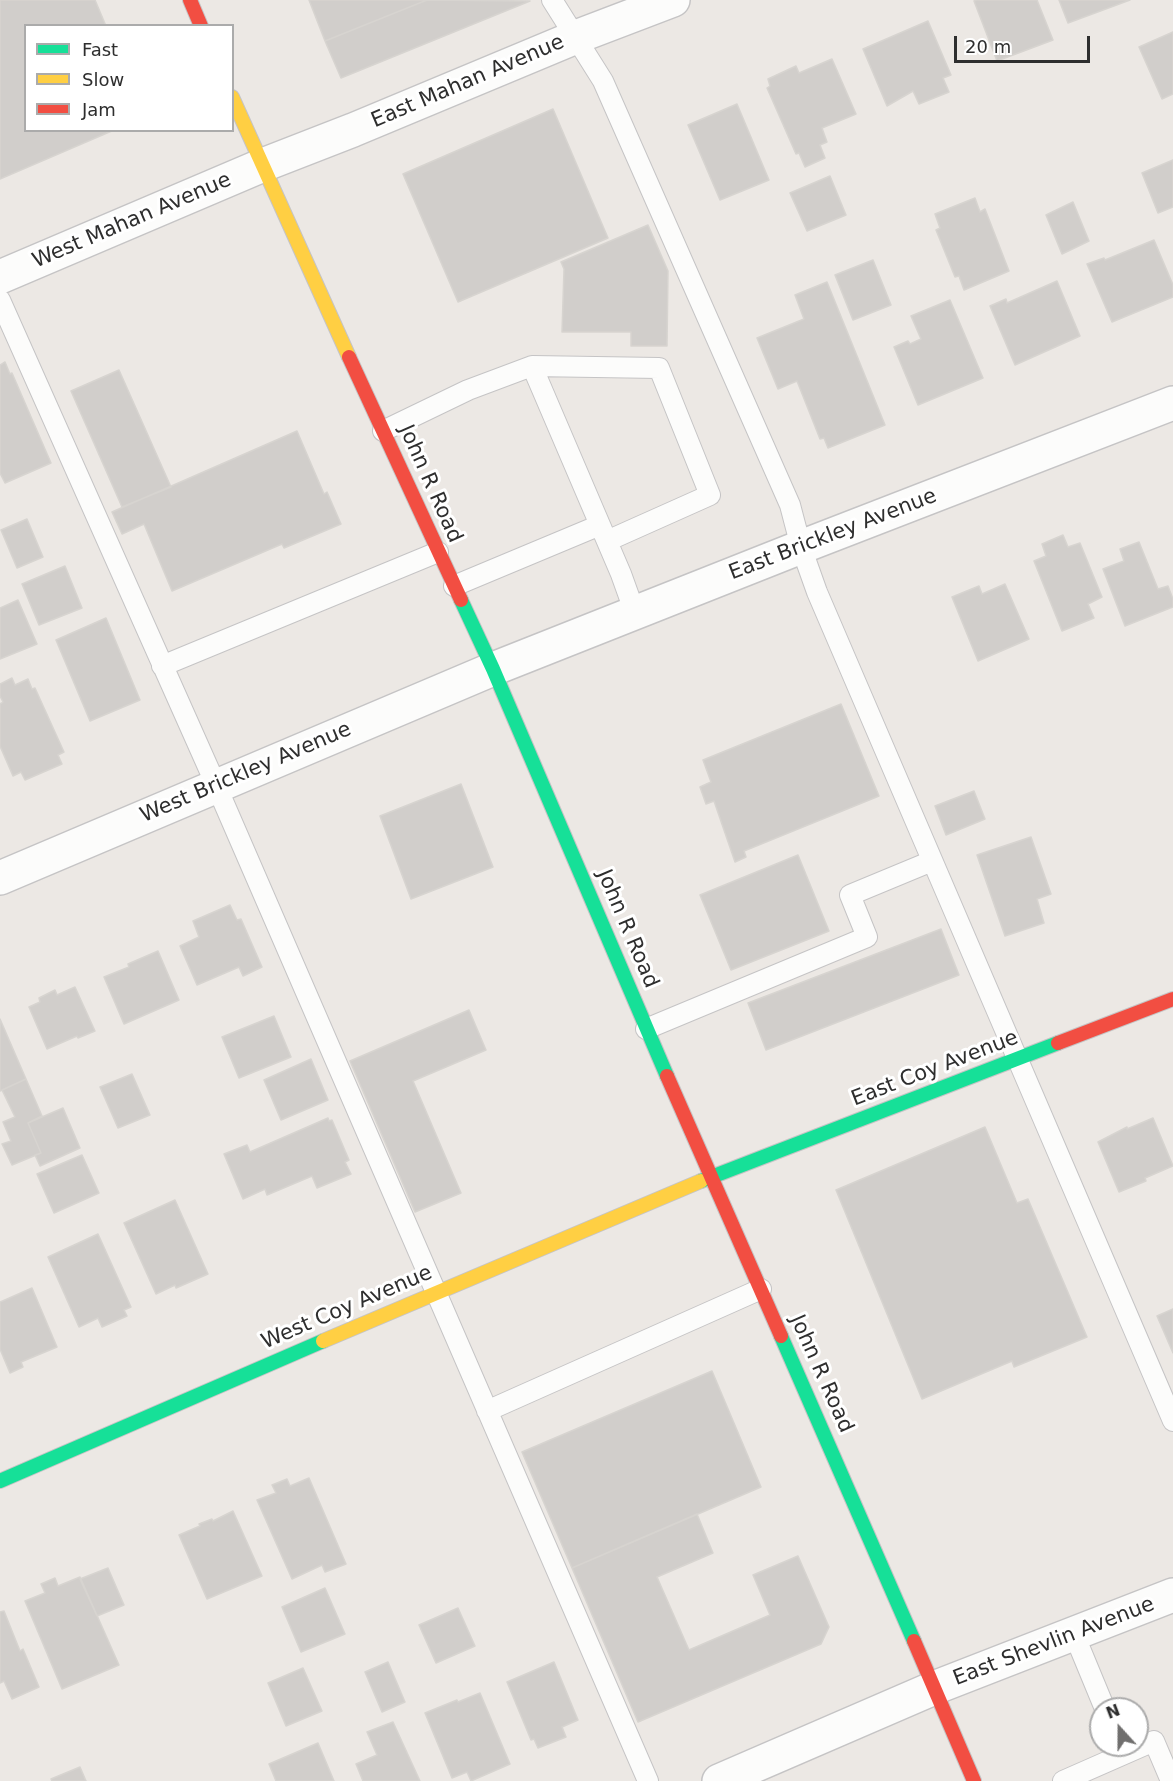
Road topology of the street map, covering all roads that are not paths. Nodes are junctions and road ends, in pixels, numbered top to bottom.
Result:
1 (190, 0) edge
2 (552, 0) edge
3 (673, 0) edge
4 (200, 24) edge
5 (576, 37) junction
6 (234, 101) edge
7 (263, 165) junction
8 (0, 278) edge
9 (0, 300) edge
10 (532, 366) junction
11 (1173, 403) edge
12 (383, 431) junction
13 (604, 533) junction
14 (801, 547) junction
15 (438, 552) junction
16 (454, 586) junction
17 (635, 613) junction
18 (162, 666) junction
19 (493, 669) junction
20 (216, 785) junction
21 (932, 861) junction
22 (0, 878) edge
23 (1173, 999) edge
24 (646, 1029) junction
25 (1017, 1059) junction
26 (711, 1178) junction
27 (761, 1289) junction
28 (435, 1293) junction
29 (486, 1411) junction
30 (1173, 1421) edge
31 (0, 1480) edge
32 (1173, 1595) edge
33 (1074, 1634) junction
34 (934, 1688) junction
35 (1100, 1697) edge
36 (1149, 1744) edge
37 (1108, 1757) edge
38 (648, 1781) edge
39 (719, 1781) edge
40 (974, 1781) edge
41 (1063, 1781) edge
42 (1171, 1781) edge

1 - 4 main road
2 - 5 lane
3 - 5 street, East Mahan Avenue
5 - 7 street, East Mahan Avenue
5 - 14 lane
6 - 7 main road, John R Road
7 - 8 street, West Mahan Avenue
7 - 12 main road, John R Road
9 - 18 lane
10 - 12 lane
10 - 13 lane
10 - 13 lane
11 - 14 street, East Brickley Avenue
12 - 15 main road, John R Road
13 - 16 lane
13 - 17 lane
14 - 17 street, East Brickley Avenue
14 - 21 lane
15 - 16 main road, John R Road
15 - 18 lane
16 - 19 main road, John R Road
17 - 19 street, East Brickley Avenue
18 - 20 lane
19 - 20 street, West Brickley Avenue
19 - 24 main road, John R Road
20 - 22 street, West Brickley Avenue
20 - 28 lane
21 - 24 lane
21 - 25 lane
23 - 25 main road, East Coy Avenue
24 - 26 main road, John R Road
25 - 26 main road, East Coy Avenue
25 - 30 lane
26 - 27 main road, John R Road
26 - 28 main road, West Coy Avenue
27 - 29 lane
27 - 34 main road, John R Road
28 - 29 lane
28 - 31 main road, West Coy Avenue
29 - 38 lane
32 - 33 street, East Shevlin Avenue
33 - 34 street, East Shevlin Avenue
33 - 35 lane
34 - 39 street, East Shevlin Avenue
34 - 40 main road, John R Road
36 - 42 lane
37 - 41 lane

